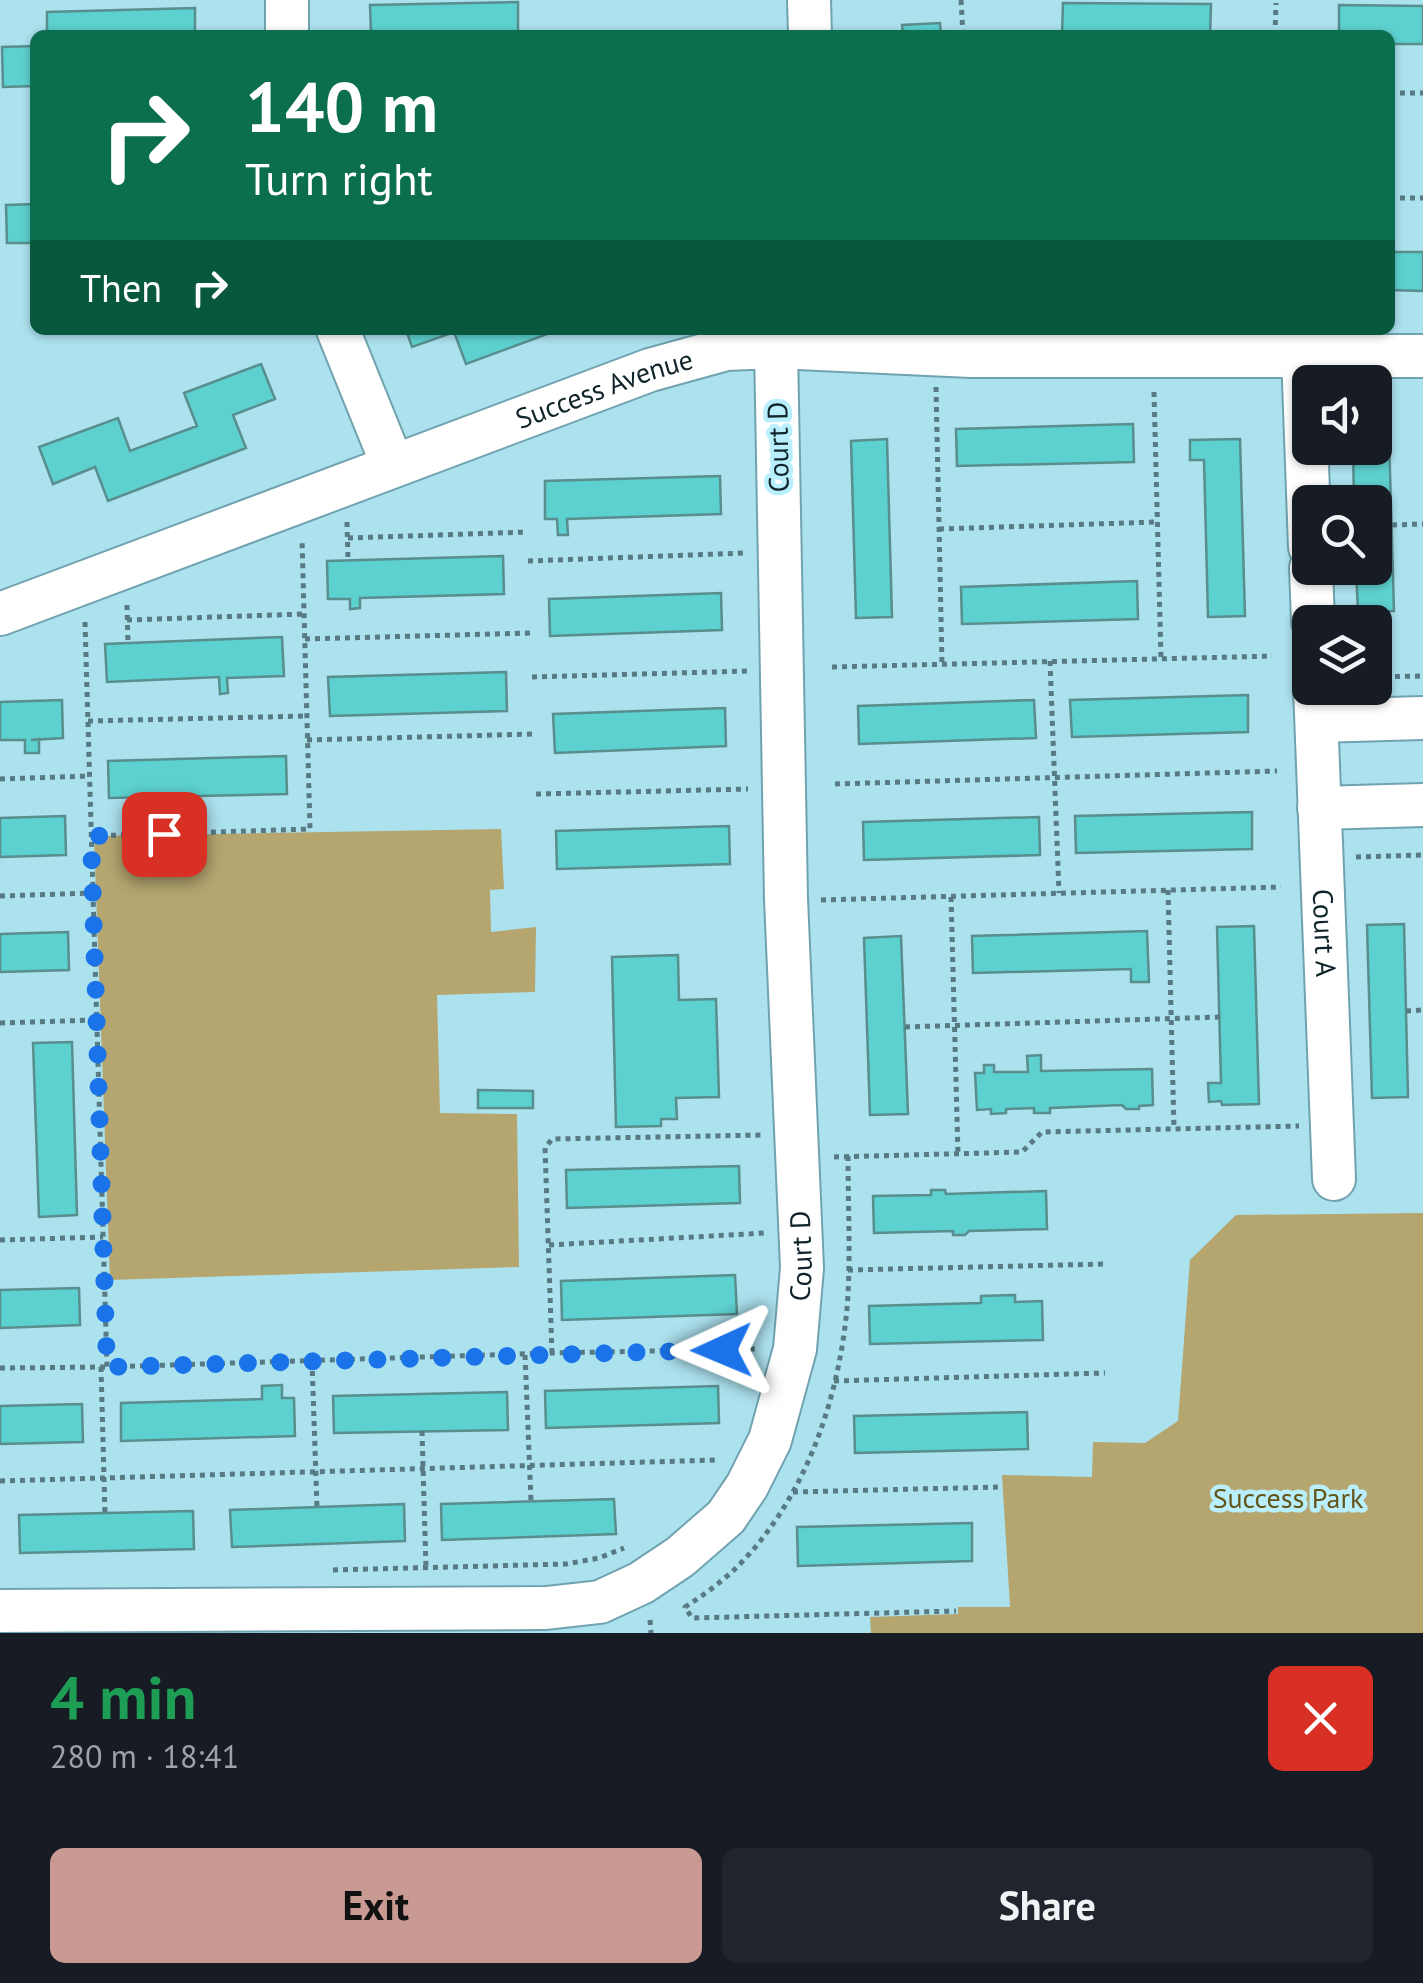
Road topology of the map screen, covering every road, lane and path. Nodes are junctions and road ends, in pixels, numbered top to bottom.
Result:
1 (287, 0) edge
2 (808, 0) edge
3 (962, 0) edge
4 (1276, 3) dead end
5 (287, 30) edge
6 (810, 30) edge
7 (963, 30) edge
8 (1276, 30) edge
9 (1395, 93) edge
10 (1423, 93) edge
11 (1395, 198) edge
12 (1423, 198) edge
13 (340, 335) edge
14 (819, 340) edge
15 (776, 347) junction
16 (1303, 354) junction
17 (1423, 356) edge
18 (936, 385) dead end
19 (1154, 388) dead end
20 (392, 466) junction
21 (1308, 485) edge
22 (347, 522) dead end
23 (1158, 522) junction
24 (1423, 524) edge
25 (1392, 525) dead end
26 (939, 528) junction
27 (527, 532) dead end
28 (348, 538) junction
29 (302, 539) dead end
30 (748, 553) dead end
31 (348, 560) dead end
32 (528, 561) dead end
33 (127, 606) dead end
34 (0, 614) edge
35 (304, 614) junction
36 (127, 620) junction
37 (85, 622) dead end
38 (530, 633) dead end
39 (305, 639) junction
40 (128, 643) dead end
41 (1272, 656) dead end
42 (1161, 658) junction
43 (1050, 661) junction
44 (942, 664) junction
45 (832, 667) dead end
46 (751, 671) dead end
47 (1423, 676) edge
48 (532, 677) dead end
49 (1392, 677) edge
50 (1316, 705) edge
51 (1324, 705) edge
52 (307, 716) junction
53 (1423, 718) edge
54 (88, 720) junction
55 (534, 734) dead end
56 (308, 740) junction
57 (1277, 771) dead end
58 (89, 776) junction
59 (1055, 778) junction
60 (0, 779) edge
61 (836, 784) dead end
62 (754, 789) dead end
63 (536, 794) dead end
64 (1423, 804) edge
65 (1319, 808) junction
66 (91, 836) junction
67 (1423, 855) edge
68 (1355, 858) dead end
69 (1280, 887) dead end
70 (1168, 890) junction
71 (93, 892) junction
72 (1059, 893) junction
73 (0, 896) edge
74 (951, 896) junction
75 (815, 901) dead end
76 (1406, 1010) dead end
77 (1423, 1010) edge
78 (1220, 1017) dead end
79 (1171, 1018) junction
80 (96, 1020) junction
81 (0, 1023) edge
82 (954, 1024) junction
83 (904, 1027) dead end
84 (1300, 1126) dead end
85 (764, 1128) dead end
86 (1174, 1129) junction
87 (958, 1154) junction
88 (825, 1155) dead end
89 (848, 1156) junction
90 (1334, 1180) dead end
91 (103, 1236) junction
92 (0, 1240) edge
93 (768, 1242) dead end
94 (548, 1245) junction
95 (1105, 1264) dead end
96 (848, 1270) junction
97 (759, 1334) dead end
98 (552, 1353) junction
99 (524, 1354) junction
100 (312, 1361) junction
101 (104, 1367) junction
102 (0, 1368) edge
103 (1105, 1373) dead end
104 (834, 1381) junction
105 (422, 1432) dead end
106 (724, 1450) dead end
107 (717, 1460) junction
108 (529, 1466) junction
109 (423, 1468) junction
110 (712, 1471) dead end
111 (315, 1472) junction
112 (104, 1478) junction
113 (0, 1481) edge
114 (1000, 1487) dead end
115 (793, 1492) junction
116 (530, 1502) dead end
117 (316, 1507) dead end
118 (105, 1514) dead end
119 (627, 1547) dead end
120 (426, 1568) junction
121 (329, 1570) dead end
122 (956, 1611) dead end
123 (0, 1612) edge
124 (650, 1620) dead end
125 (650, 1633) edge

1 - 5 street
2 - 6 street
3 - 7 path
4 - 8 path
9 - 10 path
11 - 12 path
13 - 20 street
14 - 15 street, Success Avenue
14 - 16 street, Success Avenue
15 - 20 street, Success Avenue
15 - 123 street, Court D
16 - 17 street, Success Avenue
16 - 21 street
18 - 26 path
19 - 23 path
20 - 34 street, Success Avenue
22 - 28 path
23 - 26 path
23 - 42 path
24 - 25 path
26 - 44 path
27 - 28 path
28 - 31 path
29 - 35 path
30 - 32 path
33 - 36 path
35 - 36 path
35 - 39 path
36 - 40 path
37 - 54 path
38 - 39 path
39 - 52 path
41 - 42 path
42 - 43 path
43 - 44 path
43 - 59 path
44 - 45 path
46 - 48 path
47 - 49 path
50 - 65 street, Court A
51 - 53 street
52 - 54 path
52 - 56 path
54 - 58 path
55 - 56 path
56 - 66 path
57 - 59 path
58 - 60 path
58 - 66 path
59 - 61 path
59 - 72 path
62 - 63 path
64 - 65 street
65 - 90 street, Court A
66 - 71 path
67 - 68 path
69 - 70 path
70 - 72 path
70 - 79 path
71 - 73 path
71 - 80 path
72 - 74 path
74 - 75 path
74 - 82 path
76 - 77 path
78 - 79 path
79 - 82 path
79 - 86 path
80 - 81 path
80 - 91 path
82 - 83 path
82 - 87 path
84 - 86 path
85 - 94 path
86 - 87 path
87 - 89 path
88 - 89 path
89 - 96 path
91 - 92 path
91 - 101 path
93 - 94 path
94 - 98 path
95 - 96 path
96 - 104 path
97 - 98 path
98 - 99 path
99 - 100 path
99 - 108 path
100 - 101 path
100 - 111 path
101 - 102 path
101 - 112 path
103 - 104 path
104 - 115 path
105 - 109 path
106 - 107 path
107 - 108 path
107 - 110 path
108 - 109 path
108 - 116 path
109 - 111 path
109 - 120 path
111 - 112 path
111 - 117 path
112 - 113 path
112 - 118 path
114 - 115 path
115 - 122 path
119 - 120 path
120 - 121 path
124 - 125 path

